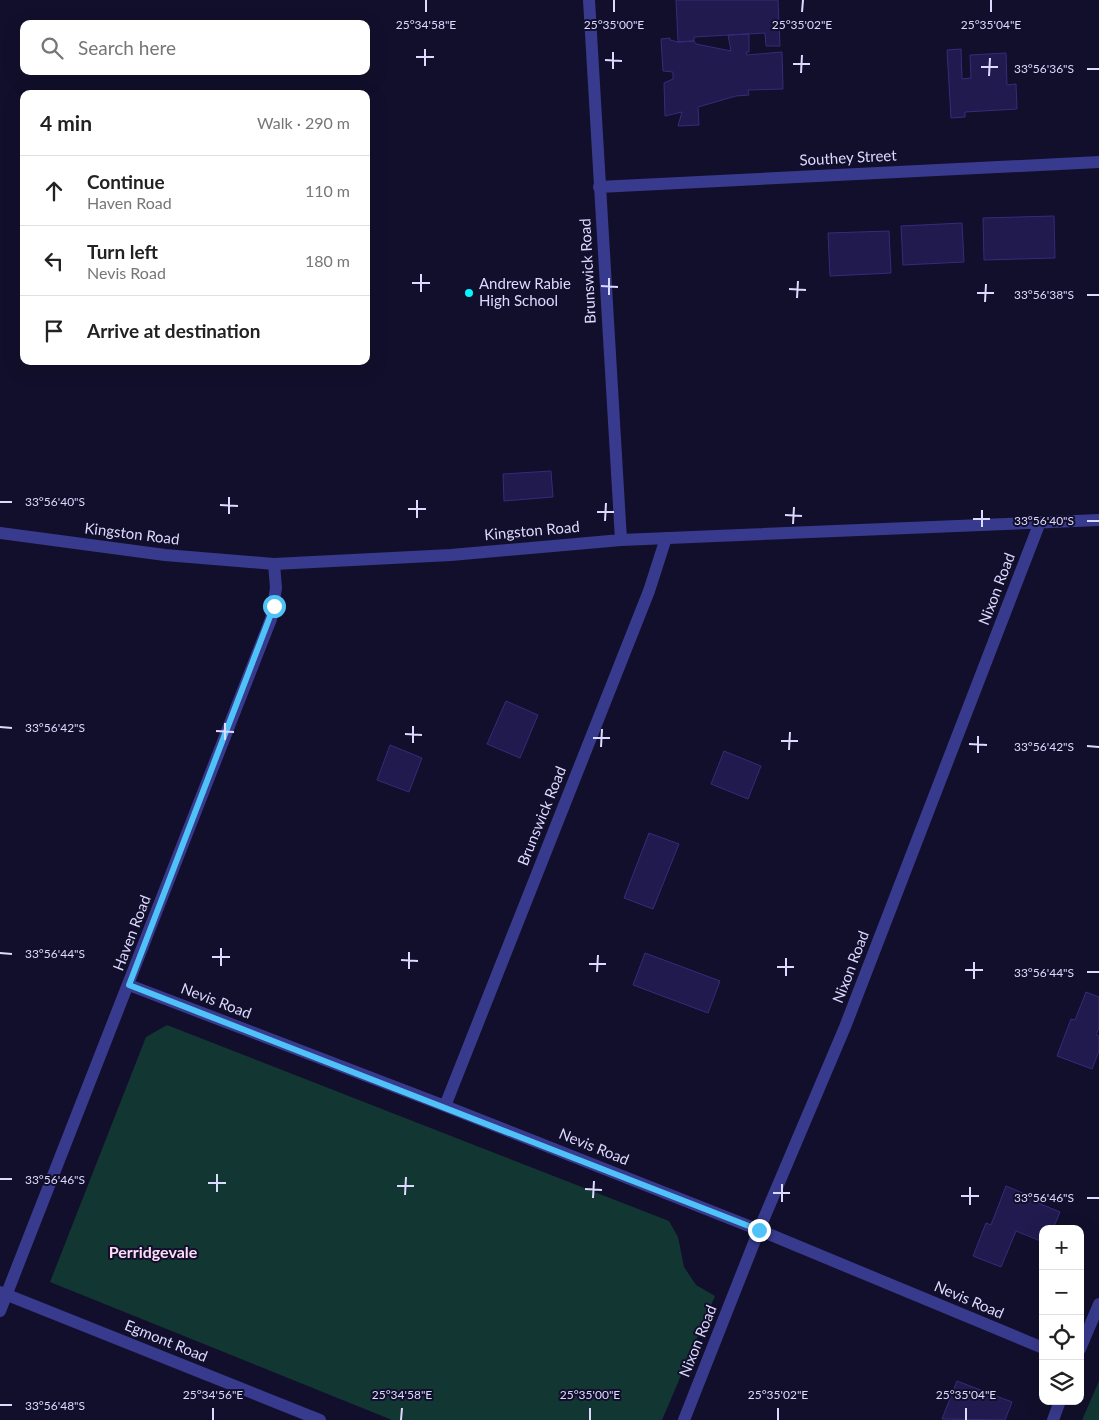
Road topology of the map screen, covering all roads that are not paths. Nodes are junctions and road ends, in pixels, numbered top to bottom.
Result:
1 (589, 0) edge
2 (1099, 162) edge
3 (599, 187) junction
4 (1099, 520) edge
5 (1040, 522) junction
6 (0, 533) edge
7 (666, 538) junction
8 (621, 540) junction
9 (274, 564) junction
10 (129, 985) junction
11 (445, 1106) junction
12 (759, 1230) junction
13 (3, 1293) edge
14 (1099, 1304) edge
15 (0, 1311) edge
16 (1084, 1340) edge
17 (1039, 1346) edge
18 (1059, 1405) edge
19 (320, 1420) edge
20 (684, 1420) edge
21 (1053, 1420) edge

1 - 3 street, Brunswick Road
2 - 3 street, Southey Street
3 - 8 street, Brunswick Road
4 - 5 street, Kingston Road
5 - 7 street, Kingston Road
5 - 12 street, Nixon Road
6 - 9 street, Kingston Road
7 - 8 street, Kingston Road
7 - 11 street, Brunswick Road
8 - 9 street, Kingston Road
9 - 10 street, Haven Road
10 - 11 street, Nevis Road
10 - 13 street, Haven Road
11 - 12 street, Nevis Road
12 - 17 street, Nevis Road
12 - 20 street, Nixon Road
13 - 15 street, Haven Road
13 - 19 street, Egmont Road
14 - 16 street
18 - 21 street

